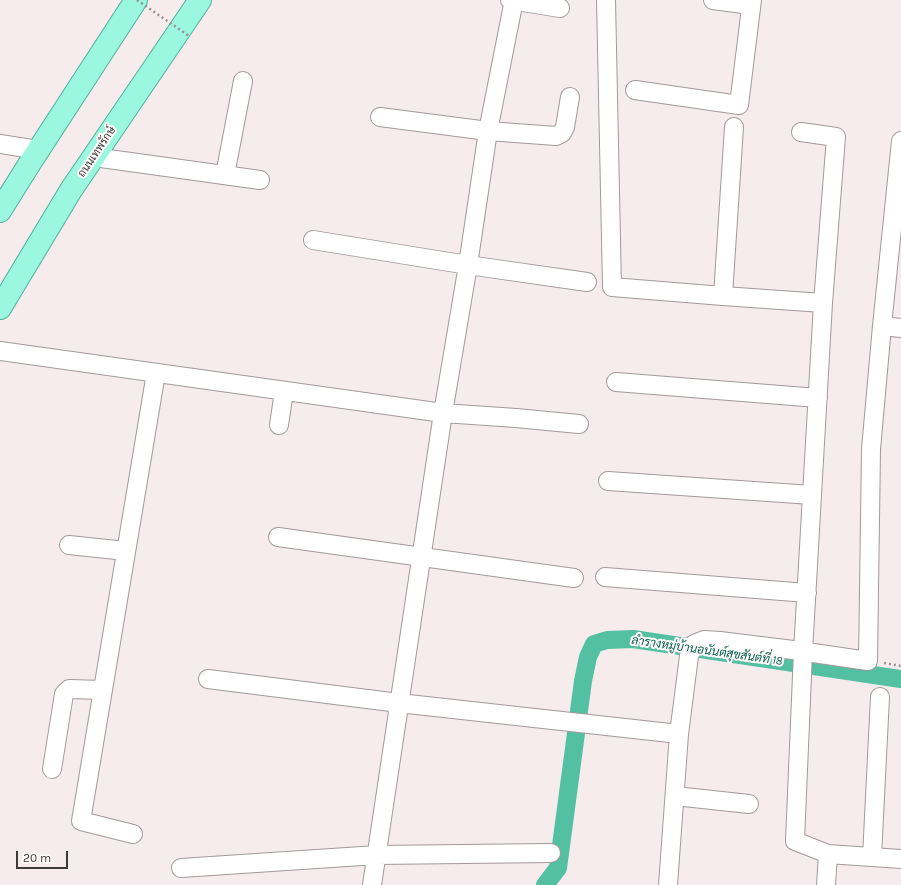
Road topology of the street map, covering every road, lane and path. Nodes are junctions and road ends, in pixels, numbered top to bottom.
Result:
1 (136, 0) edge
2 (200, 0) edge
3 (512, 0) edge
4 (606, 0) edge
5 (713, 0) edge
6 (751, 3) edge
7 (560, 8) dead end
8 (189, 36) dead end
9 (243, 81) dead end
10 (635, 90) dead end
11 (570, 97) dead end
12 (380, 117) dead end
13 (734, 127) dead end
14 (488, 131) junction
15 (801, 132) dead end
16 (901, 141) edge
17 (0, 144) edge
18 (38, 150) junction
19 (94, 157) junction
20 (225, 175) junction
21 (260, 180) dead end
22 (0, 211) edge
23 (313, 240) dead end
24 (468, 265) junction
25 (587, 282) dead end
26 (723, 296) junction
27 (823, 303) junction
28 (0, 308) edge
29 (882, 326) junction
30 (901, 328) edge
31 (0, 351) edge
32 (156, 373) junction
33 (616, 382) dead end
34 (284, 391) junction
35 (818, 398) junction
36 (443, 413) junction
37 (580, 424) dead end
38 (278, 425) dead end
39 (608, 481) dead end
40 (812, 495) junction
41 (278, 537) dead end
42 (69, 545) dead end
43 (126, 551) junction
44 (421, 557) junction
45 (605, 577) dead end
46 (574, 578) dead end
47 (807, 593) junction
48 (803, 662) junction
49 (208, 679) dead end
50 (103, 690) junction
51 (880, 697) dead end
52 (399, 703) junction
53 (679, 734) junction
54 (52, 769) dead end
55 (674, 796) junction
56 (749, 804) dead end
57 (133, 834) dead end
58 (550, 853) dead end
59 (828, 854) junction
60 (377, 855) junction
61 (872, 856) junction
62 (901, 858) edge
63 (181, 868) dead end
64 (372, 885) edge
65 (668, 885) edge
66 (826, 885) edge

1 - 8 path, bridge
1 - 18 main road
2 - 19 main road, ถนนเทพรักษ์
3 - 7 street
3 - 14 street
4 - 26 street
5 - 6 street
6 - 10 street
9 - 20 street
11 - 14 street
12 - 14 street
13 - 26 street
14 - 24 street
15 - 27 street
16 - 29 street
17 - 18 street
18 - 22 main road
19 - 20 street
19 - 28 main road, ถนนเทพรักษ์
20 - 21 street
23 - 24 street
24 - 25 street
24 - 36 street
26 - 27 street
27 - 35 street
29 - 30 street
29 - 48 street
31 - 32 street
32 - 34 street
32 - 43 street
33 - 35 street
34 - 36 street
34 - 38 street
35 - 40 street
36 - 37 street
36 - 44 street
39 - 40 street
40 - 47 street
41 - 44 street
42 - 43 street
43 - 50 street
44 - 46 street
44 - 52 street
45 - 47 street
47 - 48 street
48 - 53 street
48 - 59 street
49 - 52 street
50 - 54 street
50 - 57 street
51 - 61 street
52 - 53 street
52 - 60 street
53 - 55 street
55 - 56 street
55 - 65 street
58 - 60 street
59 - 61 street
59 - 66 street
60 - 63 street
60 - 64 street
61 - 62 street

